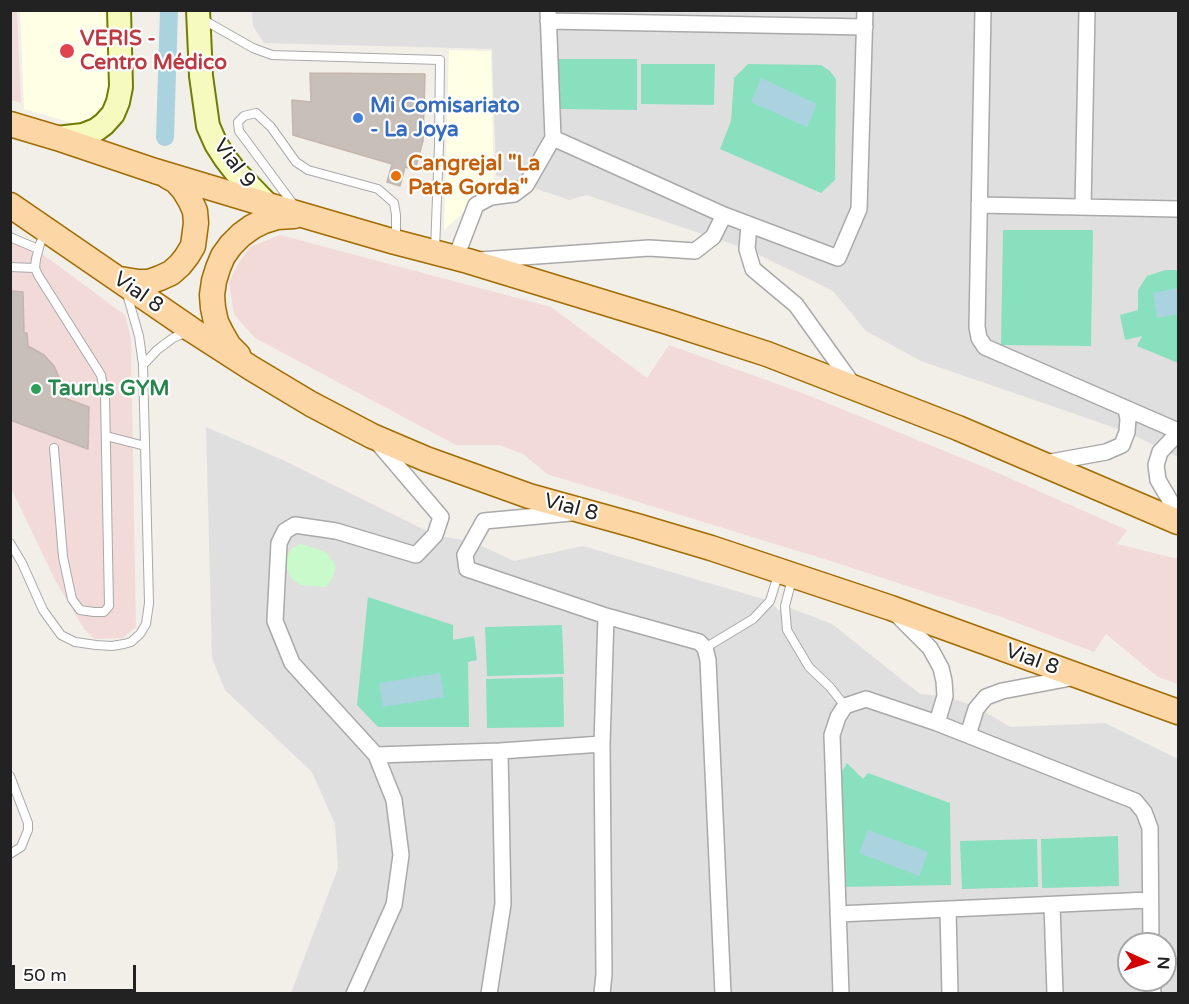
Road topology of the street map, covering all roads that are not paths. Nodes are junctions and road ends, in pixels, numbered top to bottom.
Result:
1 (119, 10) edge
2 (865, 10) edge
3 (983, 10) edge
4 (1087, 10) edge
5 (198, 14) edge
6 (548, 16) edge
7 (655, 17) edge
8 (759, 18) edge
9 (865, 27) junction
10 (10, 124) edge
11 (57, 138) junction
12 (553, 138) junction
13 (155, 171) junction
14 (10, 205) edge
15 (979, 205) junction
16 (268, 206) junction
17 (1083, 207) junction
18 (1179, 208) edge
19 (724, 215) junction
20 (309, 217) junction
21 (749, 225) junction
22 (10, 237) edge
23 (42, 240) junction
24 (395, 242) junction
25 (453, 257) junction
26 (10, 267) edge
27 (35, 268) junction
28 (119, 280) junction
29 (192, 330) junction
30 (143, 366) junction
31 (251, 368) junction
32 (856, 388) junction
33 (1126, 409) junction
34 (1179, 432) edge
35 (106, 435) junction
36 (372, 436) junction
37 (145, 446) junction
38 (54, 448) dead end
39 (1042, 463) junction
40 (582, 512) junction
41 (1179, 514) edge
42 (1179, 522) edge
43 (10, 543) edge
44 (786, 573) junction
45 (891, 608) junction
46 (606, 616) junction
47 (705, 648) junction
48 (1078, 676) junction
49 (845, 706) junction
50 (1179, 712) edge
51 (937, 723) junction
52 (968, 735) junction
53 (602, 744) junction
54 (500, 751) junction
55 (376, 755) junction
56 (10, 776) edge
57 (10, 854) edge
58 (1149, 900) junction
59 (1052, 905) junction
60 (948, 910) junction
61 (838, 914) junction
62 (1150, 932) edge
63 (354, 993) edge
64 (489, 993) edge
65 (602, 993) edge
66 (723, 993) edge
67 (841, 993) edge
68 (950, 993) edge
69 (1054, 993) edge

1 - 11 street
2 - 9 street
3 - 15 street
4 - 17 street
5 - 16 street, Vial 9
5 - 25 lane
6 - 7 street
6 - 12 street
7 - 8 street
8 - 9 street
9 - 21 street
10 - 11 main road
11 - 13 main road
12 - 19 street
12 - 25 street
13 - 16 main road
13 - 28 main road
14 - 23 main road, Vial 8
15 - 17 street
15 - 33 street
16 - 20 main road
17 - 18 street
19 - 21 street
19 - 25 street
20 - 24 main road
20 - 24 lane
20 - 31 main road
21 - 32 street
22 - 23 lane
23 - 27 lane
23 - 28 main road, Vial 8
24 - 25 main road
25 - 32 main road
26 - 27 lane
27 - 35 lane
28 - 29 main road, Vial 8
28 - 30 lane
29 - 30 lane
29 - 31 main road, Vial 8
30 - 37 lane
31 - 36 main road, Vial 8
32 - 39 main road
33 - 34 street
33 - 39 street
34 - 41 street
35 - 37 lane
35 - 38 lane
36 - 40 main road, Vial 8
36 - 55 street
37 - 43 lane
39 - 42 main road
40 - 44 main road, Vial 8
40 - 46 street
44 - 45 main road, Vial 8
44 - 47 lane
44 - 49 lane
45 - 48 main road, Vial 8
45 - 51 street
46 - 47 street
46 - 53 street
47 - 66 street
48 - 50 main road, Vial 8
48 - 52 street
49 - 51 street
49 - 61 street
51 - 52 street
52 - 58 street
53 - 54 street
53 - 65 street
54 - 55 street
54 - 64 street
55 - 63 street
56 - 57 lane
58 - 59 street
58 - 62 street
59 - 60 street
59 - 69 street
60 - 61 street
60 - 68 street
61 - 67 street

